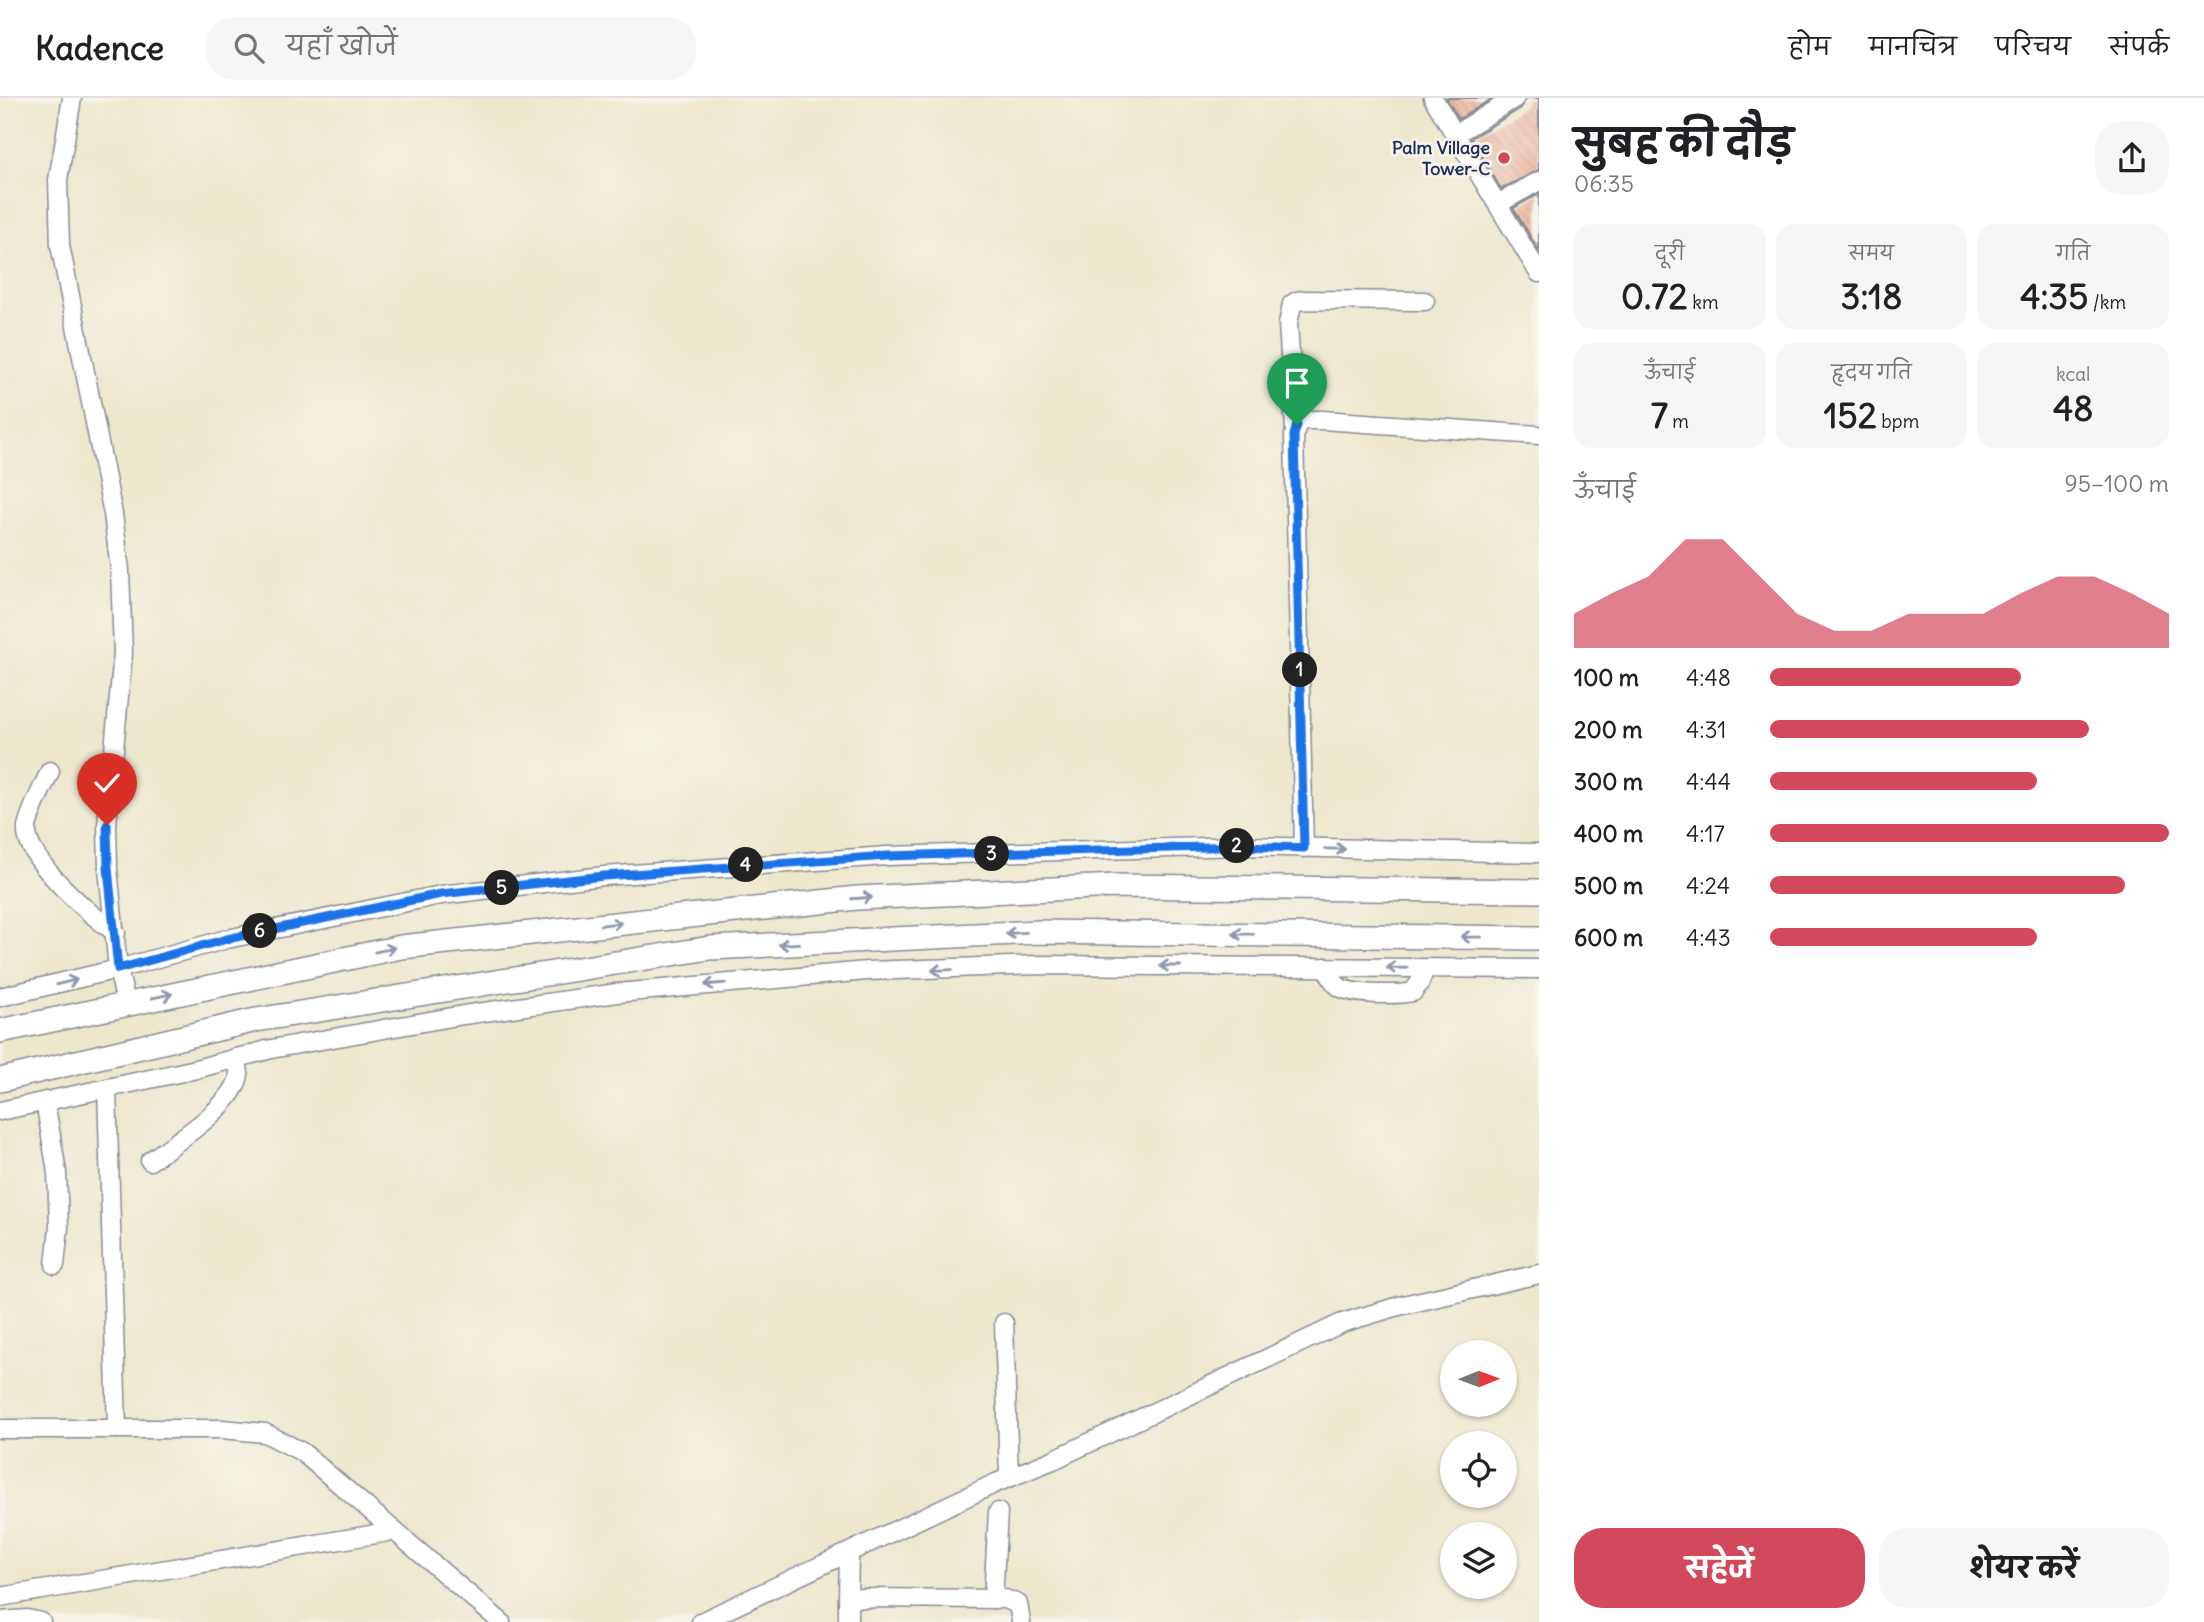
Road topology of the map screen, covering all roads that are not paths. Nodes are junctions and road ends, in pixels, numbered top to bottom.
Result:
1 (72, 98) edge
2 (1433, 98) edge
3 (1515, 98) edge
4 (1454, 135) junction
5 (1539, 181) edge
6 (1498, 204) junction
7 (1539, 274) edge
8 (1425, 301) dead end
9 (1295, 429) junction
10 (1539, 435) edge
11 (50, 771) dead end
12 (1304, 848) junction
13 (1539, 853) edge
14 (1539, 891) edge
15 (116, 933) junction
16 (1539, 938) edge
17 (1326, 967) junction
18 (118, 969) junction
19 (1426, 969) junction
20 (1539, 970) edge
21 (0, 997) edge
22 (126, 1003) junction
23 (0, 1031) edge
24 (235, 1058) junction
25 (0, 1080) edge
26 (107, 1088) junction
27 (45, 1101) junction
28 (0, 1111) edge
29 (150, 1161) dead end
30 (55, 1265) dead end
31 (1539, 1274) edge
32 (1004, 1323) dead end
33 (0, 1429) edge
34 (117, 1429) junction
35 (1009, 1477) junction
36 (998, 1512) dead end
37 (394, 1531) junction
38 (849, 1554) junction
39 (0, 1597) edge
40 (848, 1598) junction
41 (993, 1599) junction
42 (0, 1621) edge
43 (41, 1622) edge
44 (500, 1622) edge
45 (701, 1622) edge
46 (848, 1622) edge
47 (1021, 1622) edge

1 - 15 street
2 - 4 street
3 - 4 street
4 - 6 street
5 - 6 street
6 - 7 street
8 - 9 street
9 - 10 street
9 - 12 street
11 - 15 street
12 -> 13 street
12 - 18 street
22 -> 14 main road
15 - 18 street
16 -> 25 main road
19 -> 17 street
17 - 19 street
17 -> 24 street
21 -> 18 street
18 - 22 street
19 - 20 street
22 - 23 main road
24 - 26 street
24 - 29 street
26 - 27 street
26 - 34 street
27 - 28 street
27 - 30 street
31 - 35 street
32 - 35 street
33 - 34 street
34 - 37 street
35 - 38 street
36 - 41 street
37 - 39 street
37 - 44 street
38 - 40 street
38 - 45 street
40 - 41 street
40 - 46 street
41 - 47 street
42 - 43 street

